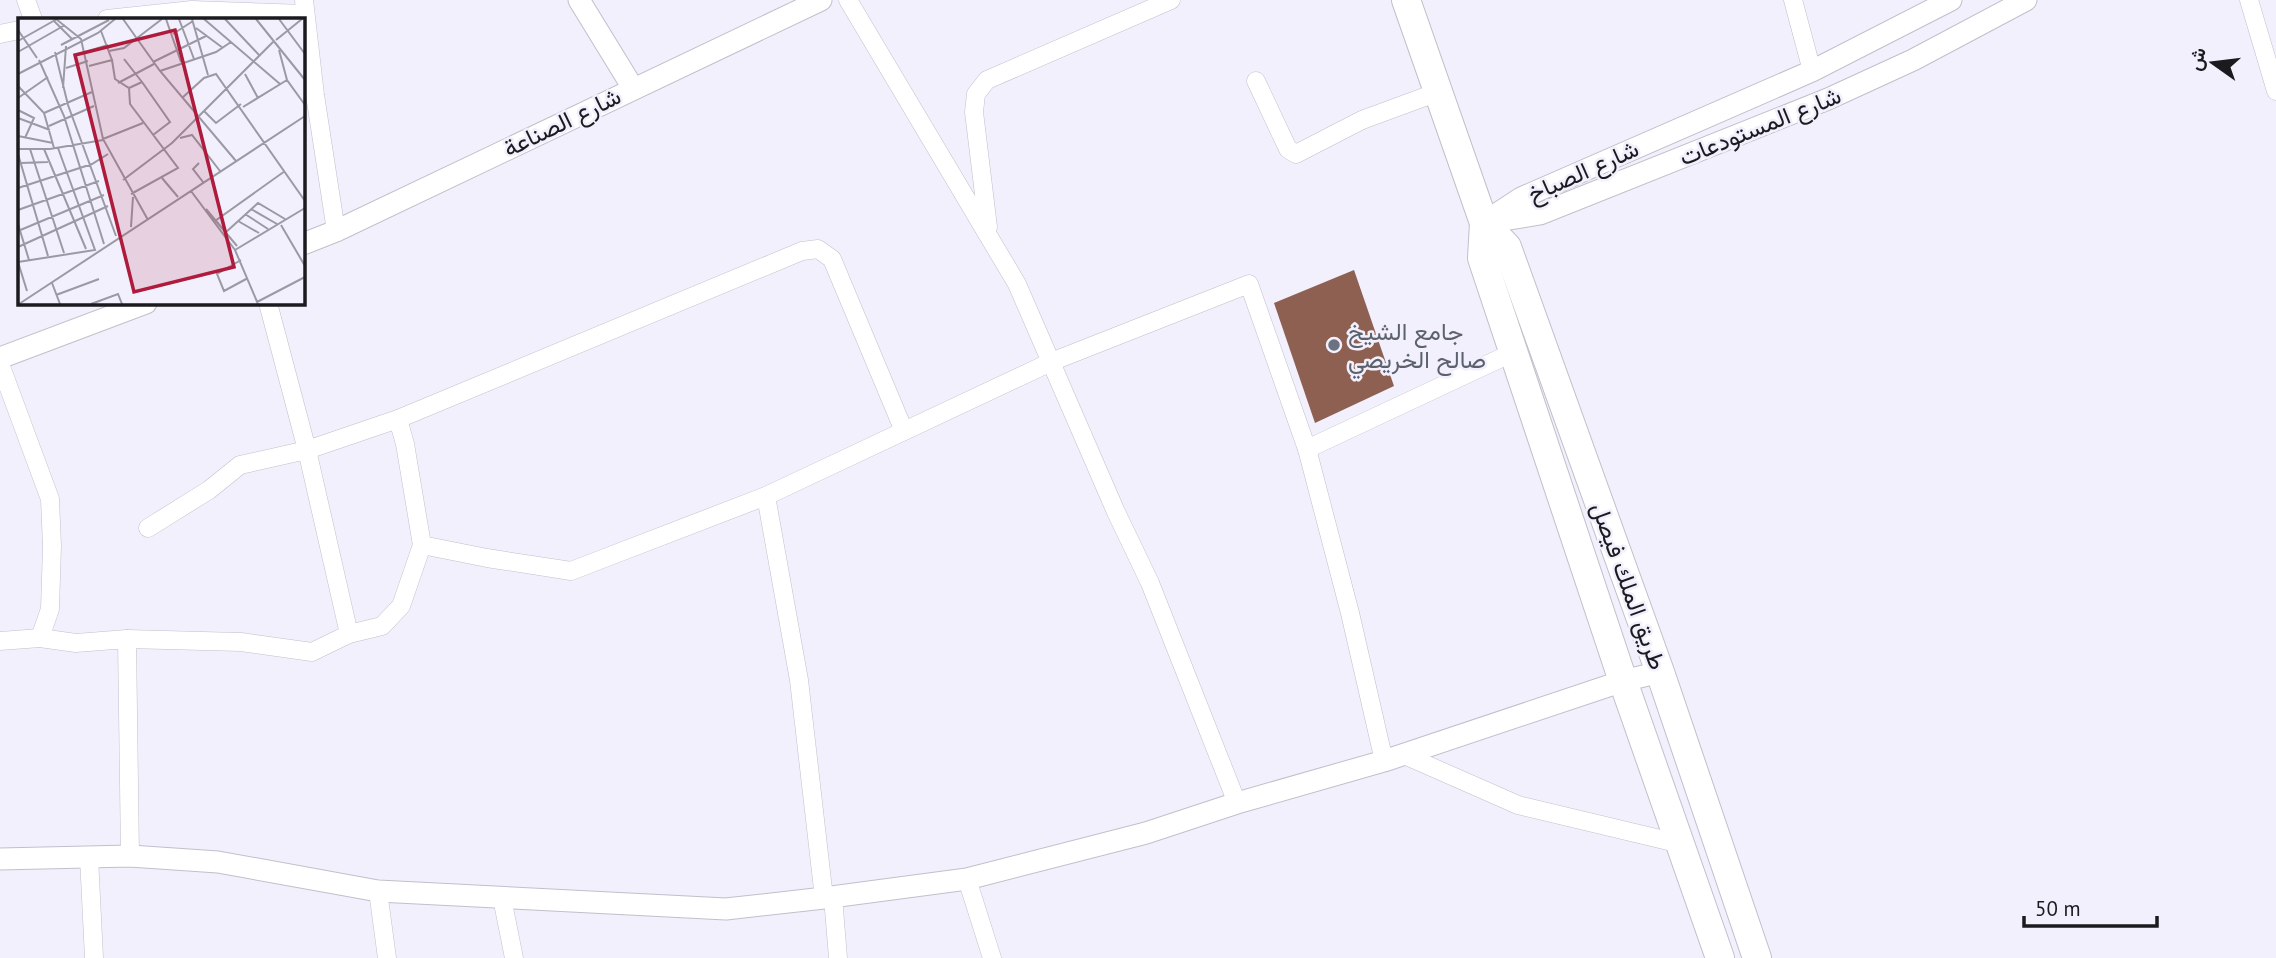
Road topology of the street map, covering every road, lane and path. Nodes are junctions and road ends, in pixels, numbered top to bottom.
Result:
1 (26, 0) edge
2 (579, 0) edge
3 (821, 0) edge
4 (848, 0) edge
5 (1171, 0) edge
6 (1406, 0) edge
7 (1793, 0) edge
8 (2026, 0) edge
9 (2249, 0) edge
10 (1946, 1) edge
11 (305, 7) edge
12 (191, 10) edge
13 (33, 18) edge
14 (116, 18) edge
15 (18, 30) edge
16 (0, 34) edge
17 (1812, 71) junction
18 (1256, 81) dead end
19 (634, 88) junction
20 (2276, 91) edge
21 (1438, 92) junction
22 (309, 97) edge
23 (1484, 222) junction
24 (336, 231) junction
25 (989, 234) junction
26 (304, 243) edge
27 (143, 304) edge
28 (268, 304) edge
29 (1514, 352) junction
30 (0, 358) edge
31 (1051, 362) junction
32 (0, 364) edge
33 (398, 419) junction
34 (904, 431) junction
35 (1307, 449) junction
36 (307, 450) junction
37 (766, 496) junction
38 (148, 528) dead end
39 (422, 545) junction
40 (349, 634) junction
41 (40, 638) junction
42 (127, 639) junction
43 (0, 641) edge
44 (1660, 672) junction
45 (1623, 681) junction
46 (1393, 758) junction
47 (1237, 803) junction
48 (1681, 844) junction
49 (130, 856) junction
50 (89, 857) junction
51 (0, 859) edge
52 (967, 879) junction
53 (378, 891) junction
54 (502, 898) junction
55 (829, 898) junction
56 (94, 958) edge
57 (387, 958) edge
58 (513, 958) edge
59 (838, 958) edge
60 (992, 958) edge
61 (1720, 958) edge
62 (1757, 958) edge

1 - 13 street
2 - 19 street
3 - 19 street, شارع الصناعة
4 - 25 street
5 - 25 street
6 - 21 main road, طريق الملك فيصل
7 - 17 street
8 - 23 street, شارع المستودعات
9 - 20 street
10 - 17 street, شارع الصباخ
11 - 12 street
11 - 22 street
12 - 14 street
15 - 16 street
17 - 23 street, شارع الصباخ
18 - 21 street
19 - 24 street, شارع الصناعة
21 - 23 main road, طريق الملك فيصل
22 - 24 street
23 - 29 main road, طريق الملك فيصل
23 - 44 main road, طريق الملك فيصل
24 - 26 street, شارع الصناعة
25 - 31 street
27 - 30 street
28 - 36 street
29 - 35 street
29 - 45 main road, طريق الملك فيصل
31 - 34 street
31 - 35 street
31 - 47 street
32 - 41 street
33 - 34 street
33 - 36 street
33 - 39 street
34 - 37 street
35 - 46 street
36 - 38 street
36 - 40 street
37 - 39 street
37 - 55 street
39 - 40 street
40 - 42 street
41 - 42 street
41 - 43 street
42 - 49 street
44 - 45 street
44 - 62 main road, طريق الملك فيصل
45 - 46 street
45 - 48 main road, طريق الملك فيصل
46 - 47 street
46 - 48 street
47 - 52 street
48 - 61 main road, طريق الملك فيصل
49 - 50 street
49 - 53 street
50 - 51 street
50 - 56 street
52 - 55 street
52 - 60 street
53 - 54 street
53 - 57 street
54 - 55 street
54 - 58 street
55 - 59 street

